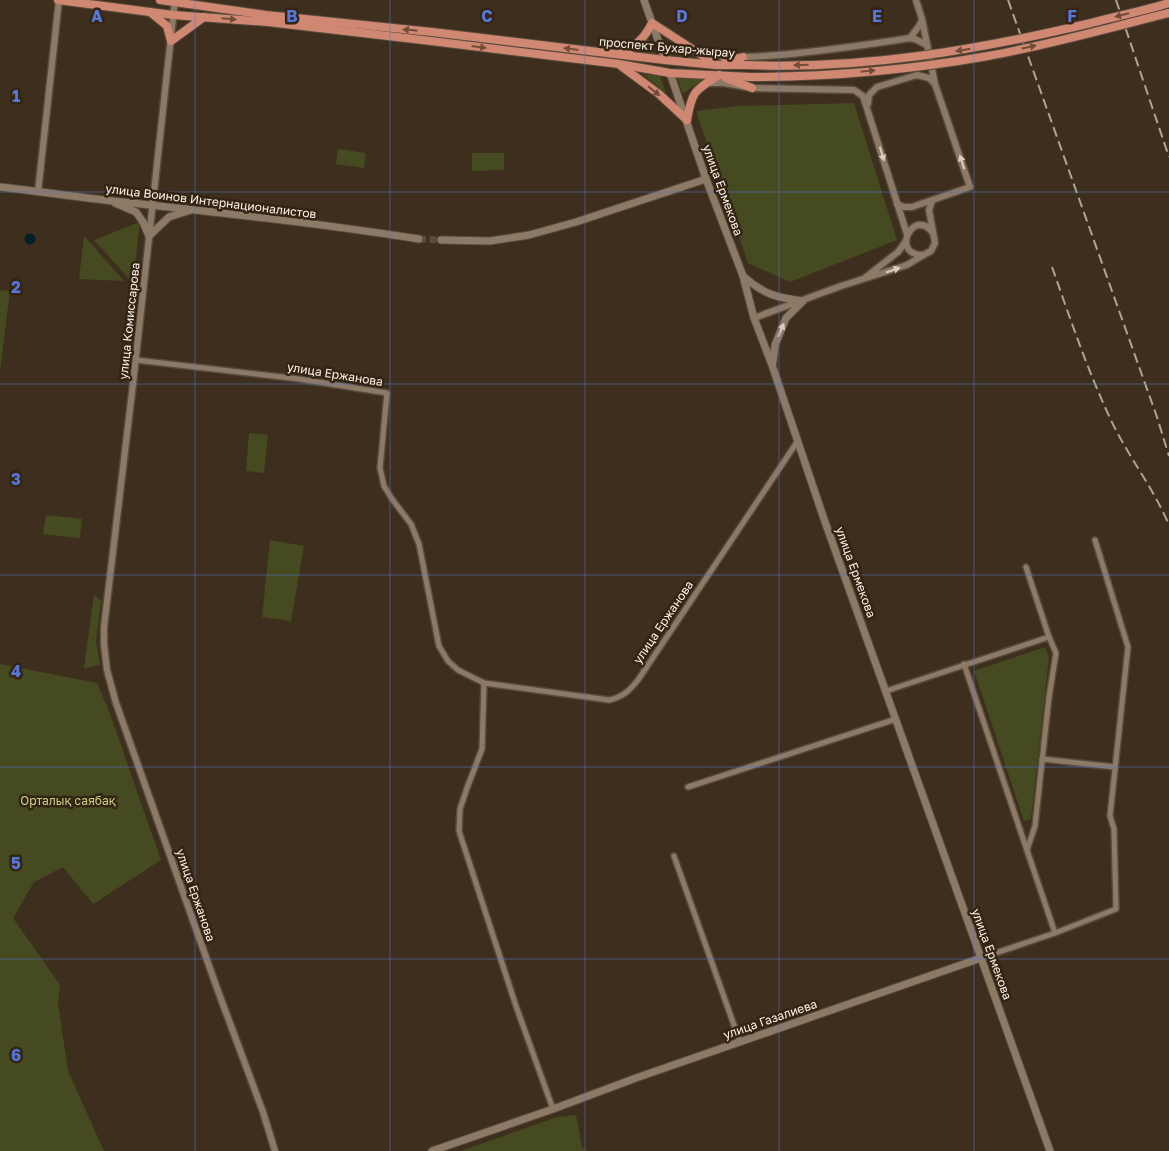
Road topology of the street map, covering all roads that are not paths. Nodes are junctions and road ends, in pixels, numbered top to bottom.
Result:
1 (58, 0) edge
2 (160, 0) edge
3 (644, 0) edge
4 (916, 0) edge
5 (175, 1) edge
6 (1169, 3) edge
7 (149, 12) junction
8 (1169, 13) edge
9 (173, 15) junction
10 (204, 17) junction
11 (922, 19) junction
12 (652, 23) junction
13 (432, 32) junction
14 (910, 38) junction
15 (171, 41) junction
16 (431, 41) junction
17 (927, 46) junction
18 (620, 54) junction
19 (700, 54) junction
20 (928, 56) junction
21 (665, 60) junction
22 (744, 61) junction
23 (619, 64) junction
24 (716, 65) junction
25 (670, 73) junction
26 (719, 75) junction
27 (918, 75) junction
28 (707, 83) junction
29 (935, 84) junction
30 (752, 88) junction
31 (867, 107) junction
32 (687, 120) junction
33 (706, 179) junction
34 (0, 187) edge
35 (38, 192) junction
36 (112, 201) junction
37 (932, 201) junction
38 (897, 204) junction
39 (153, 205) junction
40 (194, 209) junction
41 (934, 234) junction
42 (149, 236) junction
43 (906, 237) junction
44 (419, 239) tunnel mouth
45 (441, 240) tunnel mouth
46 (923, 255) junction
47 (743, 276) junction
48 (861, 280) junction
49 (803, 301) junction
50 (754, 318) junction
51 (136, 360) junction
52 (772, 365) junction
53 (797, 442) junction
54 (1095, 540) dead end
55 (1026, 568) dead end
56 (1049, 637) junction
57 (104, 644) joint
58 (964, 664) junction
59 (484, 683) junction
60 (886, 692) junction
61 (896, 719) junction
62 (1042, 759) junction
63 (1115, 767) junction
64 (688, 788) dead end
65 (1027, 850) junction
66 (674, 856) dead end
67 (1055, 933) junction
68 (981, 958) junction
69 (740, 1042) junction
70 (553, 1110) junction
71 (274, 1151) edge
72 (432, 1151) edge
73 (1050, 1151) edge

1 - 7 main road, проспект Бухар-жырау
1 - 35 street
2 - 5 main road, проспект Бухар-жырау
3 - 12 main road, улица Ермекова
4 - 11 street
5 - 9 street, улица Комиссарова
13 -> 5 main road, проспект Бухар-жырау
6 -> 22 main road, проспект Бухар-жырау, bridge
7 - 9 main road, проспект Бухар-жырау
7 - 15 main road
26 -> 8 main road, проспект Бухар-жырау, bridge
9 - 10 main road, проспект Бухар-жырау
9 - 15 street, улица Комиссарова
10 - 15 main road
10 -> 16 main road, проспект Бухар-жырау
11 - 14 street
11 - 17 street
12 - 18 main road
12 - 19 main road
12 - 21 main road, улица Ермекова
13 - 16 main road
18 -> 13 main road, проспект Бухар-жырау
14 - 17 street
14 - 22 street
15 - 39 street, улица Комиссарова
16 -> 23 main road, проспект Бухар-жырау
17 - 20 street
18 - 21 main road, проспект Бухар-жырау
19 - 22 street
19 - 24 main road
20 - 27 street
20 - 29 street
21 - 24 main road, проспект Бухар-жырау
21 - 25 main road, улица Ермекова
22 - 24 main road, проспект Бухар-жырау
23 - 25 main road, проспект Бухар-жырау
23 -> 32 main road
25 - 26 main road, проспект Бухар-жырау
25 - 32 main road, улица Ермекова
26 - 28 main road
26 - 30 main road
27 - 29 street
27 - 31 street
28 - 30 street
28 - 32 main road
37 -> 29 street
30 - 31 street
31 -> 38 street
32 - 33 main road, улица Ермекова
33 - 45 main road
33 - 47 main road, улица Ермекова
34 - 35 main road, улица Воинов Интернационалистов
35 - 36 main road, улица Воинов Интернационалистов
36 - 39 main road, улица Воинов Интернационалистов
36 - 42 main road
37 - 38 street
37 - 41 street
38 - 43 street
39 - 40 main road, улица Воинов Интернационалистов
39 - 42 street, улица Комиссарова
40 - 42 main road
40 - 44 main road, улица Воинов Интернационалистов
41 - 43 street
41 - 46 street
42 - 51 street, улица Комиссарова
43 - 46 street
43 - 48 street
48 -> 46 street
47 - 49 main road
47 - 50 main road, улица Ермекова
48 - 49 street
49 - 50 street
52 -> 49 main road
50 - 52 main road, улица Ермекова
51 - 57 street, улица Комиссарова
51 - 59 street, улица Ержанова
52 - 53 main road, улица Ермекова
53 - 59 street, улица Ержанова
53 - 60 main road, улица Ермекова
54 - 63 street
55 - 56 street
56 - 58 street
56 - 62 street
57 - 71 street, улица Ержанова
58 - 60 street
58 - 65 street
59 - 70 street
60 - 61 main road, улица Ермекова
61 - 64 street
61 - 68 main road, улица Ермекова
62 - 63 street
62 - 65 street
63 - 67 street, улица Газалиева
65 - 67 street
66 - 69 street
67 - 68 street, улица Газалиева
68 - 69 main road, улица Газалиева
68 - 73 main road, улица Ермекова
69 - 70 main road, улица Газалиева
70 - 72 main road, улица Газалиева

